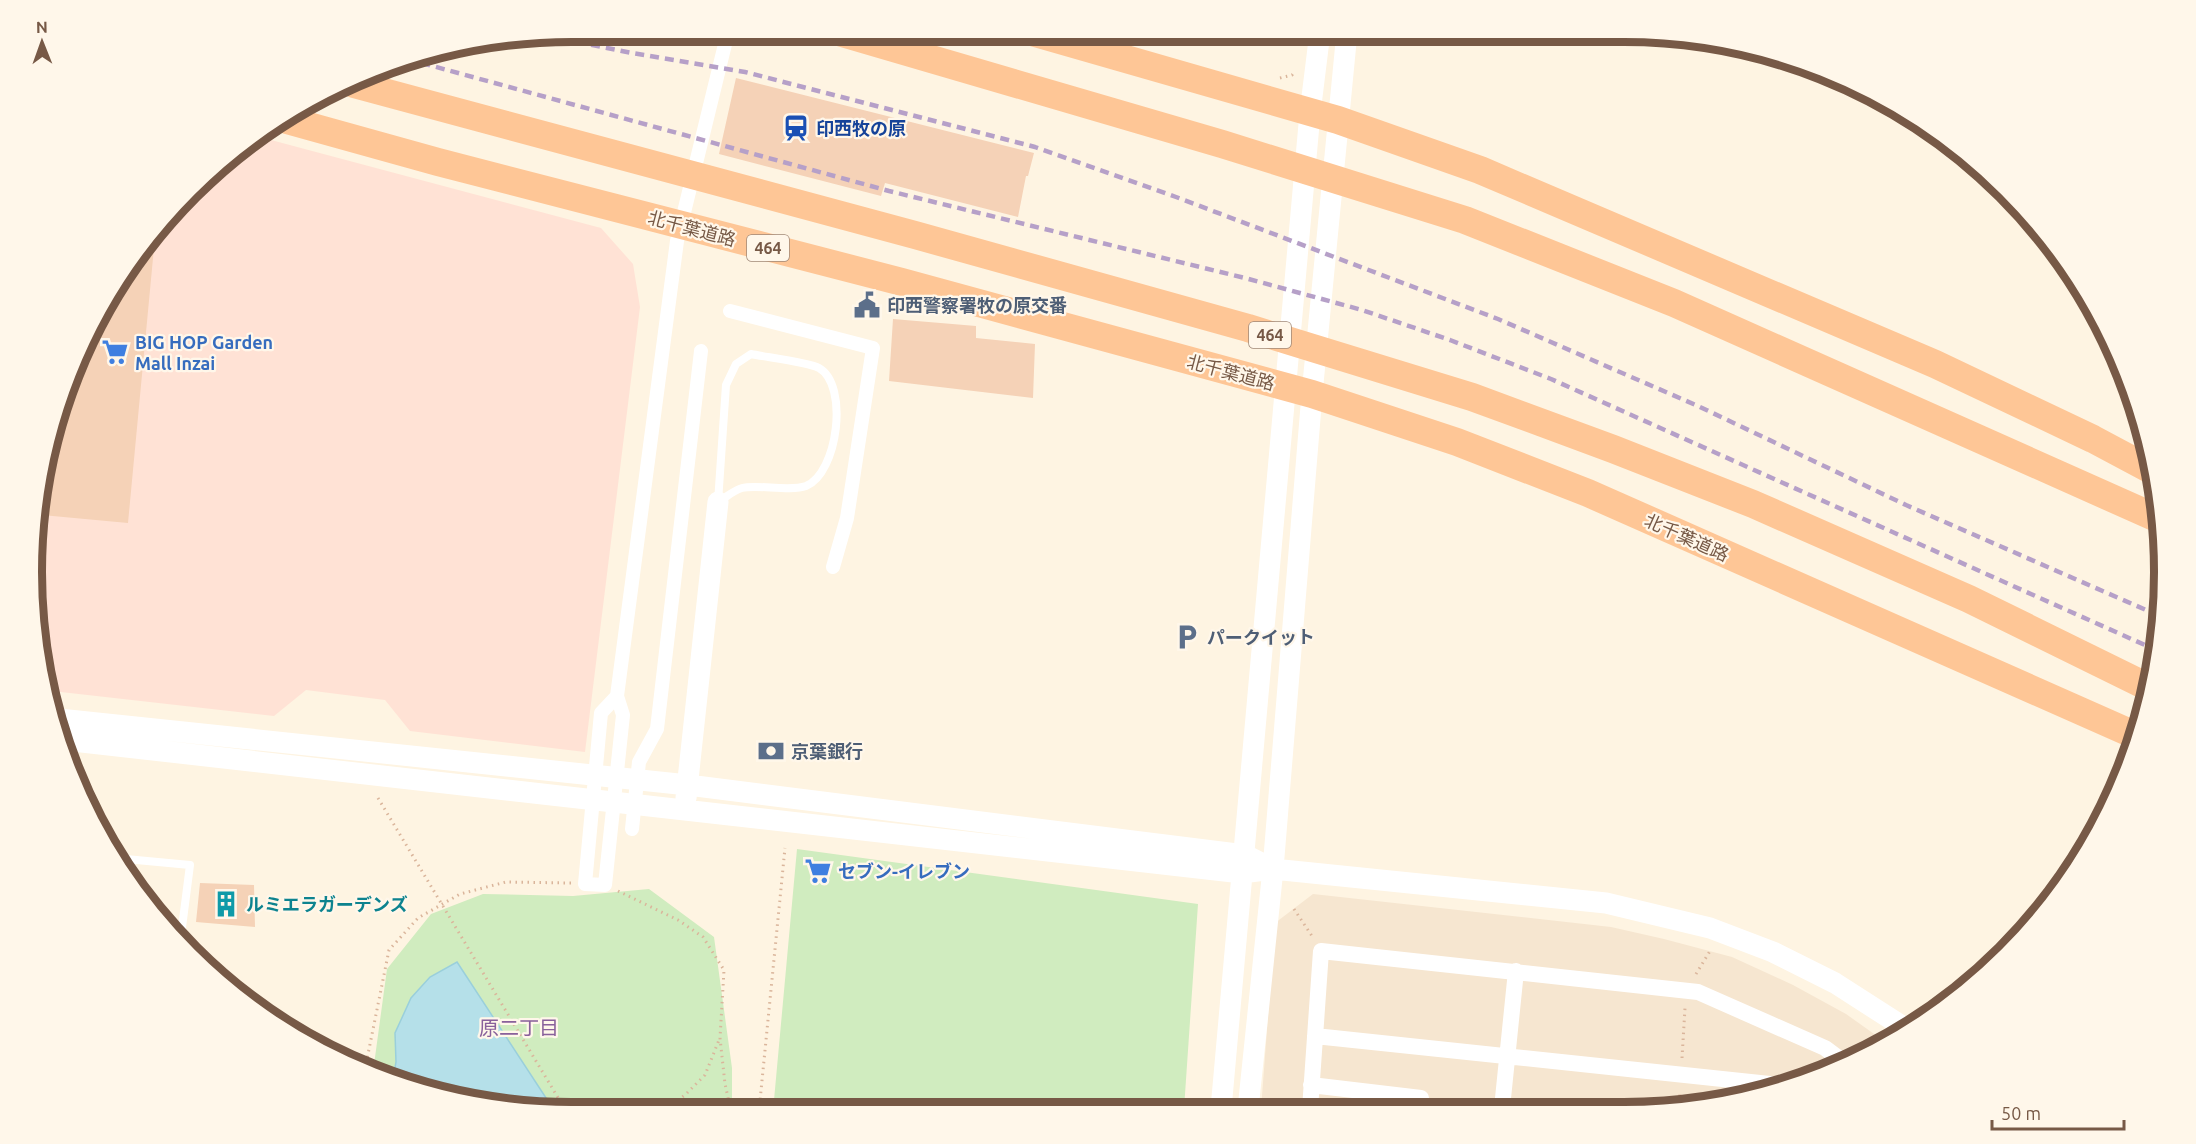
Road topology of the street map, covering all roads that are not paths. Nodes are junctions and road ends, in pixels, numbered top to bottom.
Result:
1 (726, 42) edge
2 (873, 42) edge
3 (1064, 42) edge
4 (1319, 42) edge
5 (1346, 42) edge
6 (361, 86) edge
7 (317, 108) edge
8 (1309, 119) junction
9 (293, 122) edge
10 (1338, 126) junction
11 (438, 162) junction
12 (730, 311) dead end
13 (701, 351) dead end
14 (1299, 386) junction
15 (2143, 466) edge
16 (718, 502) junction
17 (2151, 516) edge
18 (833, 567) dead end
19 (2142, 684) edge
20 (617, 696) junction
21 (63, 719) edge
22 (2129, 732) edge
23 (70, 741) edge
24 (637, 780) junction
25 (688, 785) junction
26 (635, 804) junction
27 (684, 810) junction
28 (632, 829) dead end
29 (127, 859) edge
30 (1243, 864) junction
31 (1274, 869) junction
32 (182, 930) edge
33 (1516, 971) junction
34 (1900, 1024) edge
35 (1315, 1036) junction
36 (1837, 1057) edge
37 (1507, 1058) junction
38 (1763, 1083) edge
39 (1311, 1085) junction
40 (1222, 1102) edge
41 (1249, 1102) edge
42 (1310, 1102) edge
43 (1420, 1102) edge
44 (1503, 1102) edge

1 - 20 street
2 - 17 highway
3 - 8 highway
4 - 8 street
5 - 10 street
6 - 19 highway, 464
7 - 11 highway
8 - 10 highway
8 - 14 street
9 - 11 highway, 北千葉道路 / 464
10 - 14 street
10 - 15 highway
11 - 14 highway, 北千葉道路 / 464
12 - 18 street
13 - 24 street
14 - 22 highway, 北千葉道路 / 464
14 - 30 street
14 - 31 street
16 - 16 lane
16 - 25 street
20 - 20 street
21 - 24 street
23 - 26 street
24 - 25 street
24 - 26 street
25 - 27 street
25 - 30 street
26 - 27 street
26 - 28 street
27 - 30 street
29 - 32 lane
30 - 31 street
30 - 40 street
31 - 34 street
31 - 41 street
33 - 35 street
33 - 36 street
33 - 37 street
35 - 37 street
35 - 39 street
37 - 38 street
37 - 44 street
39 - 42 street
39 - 43 street

